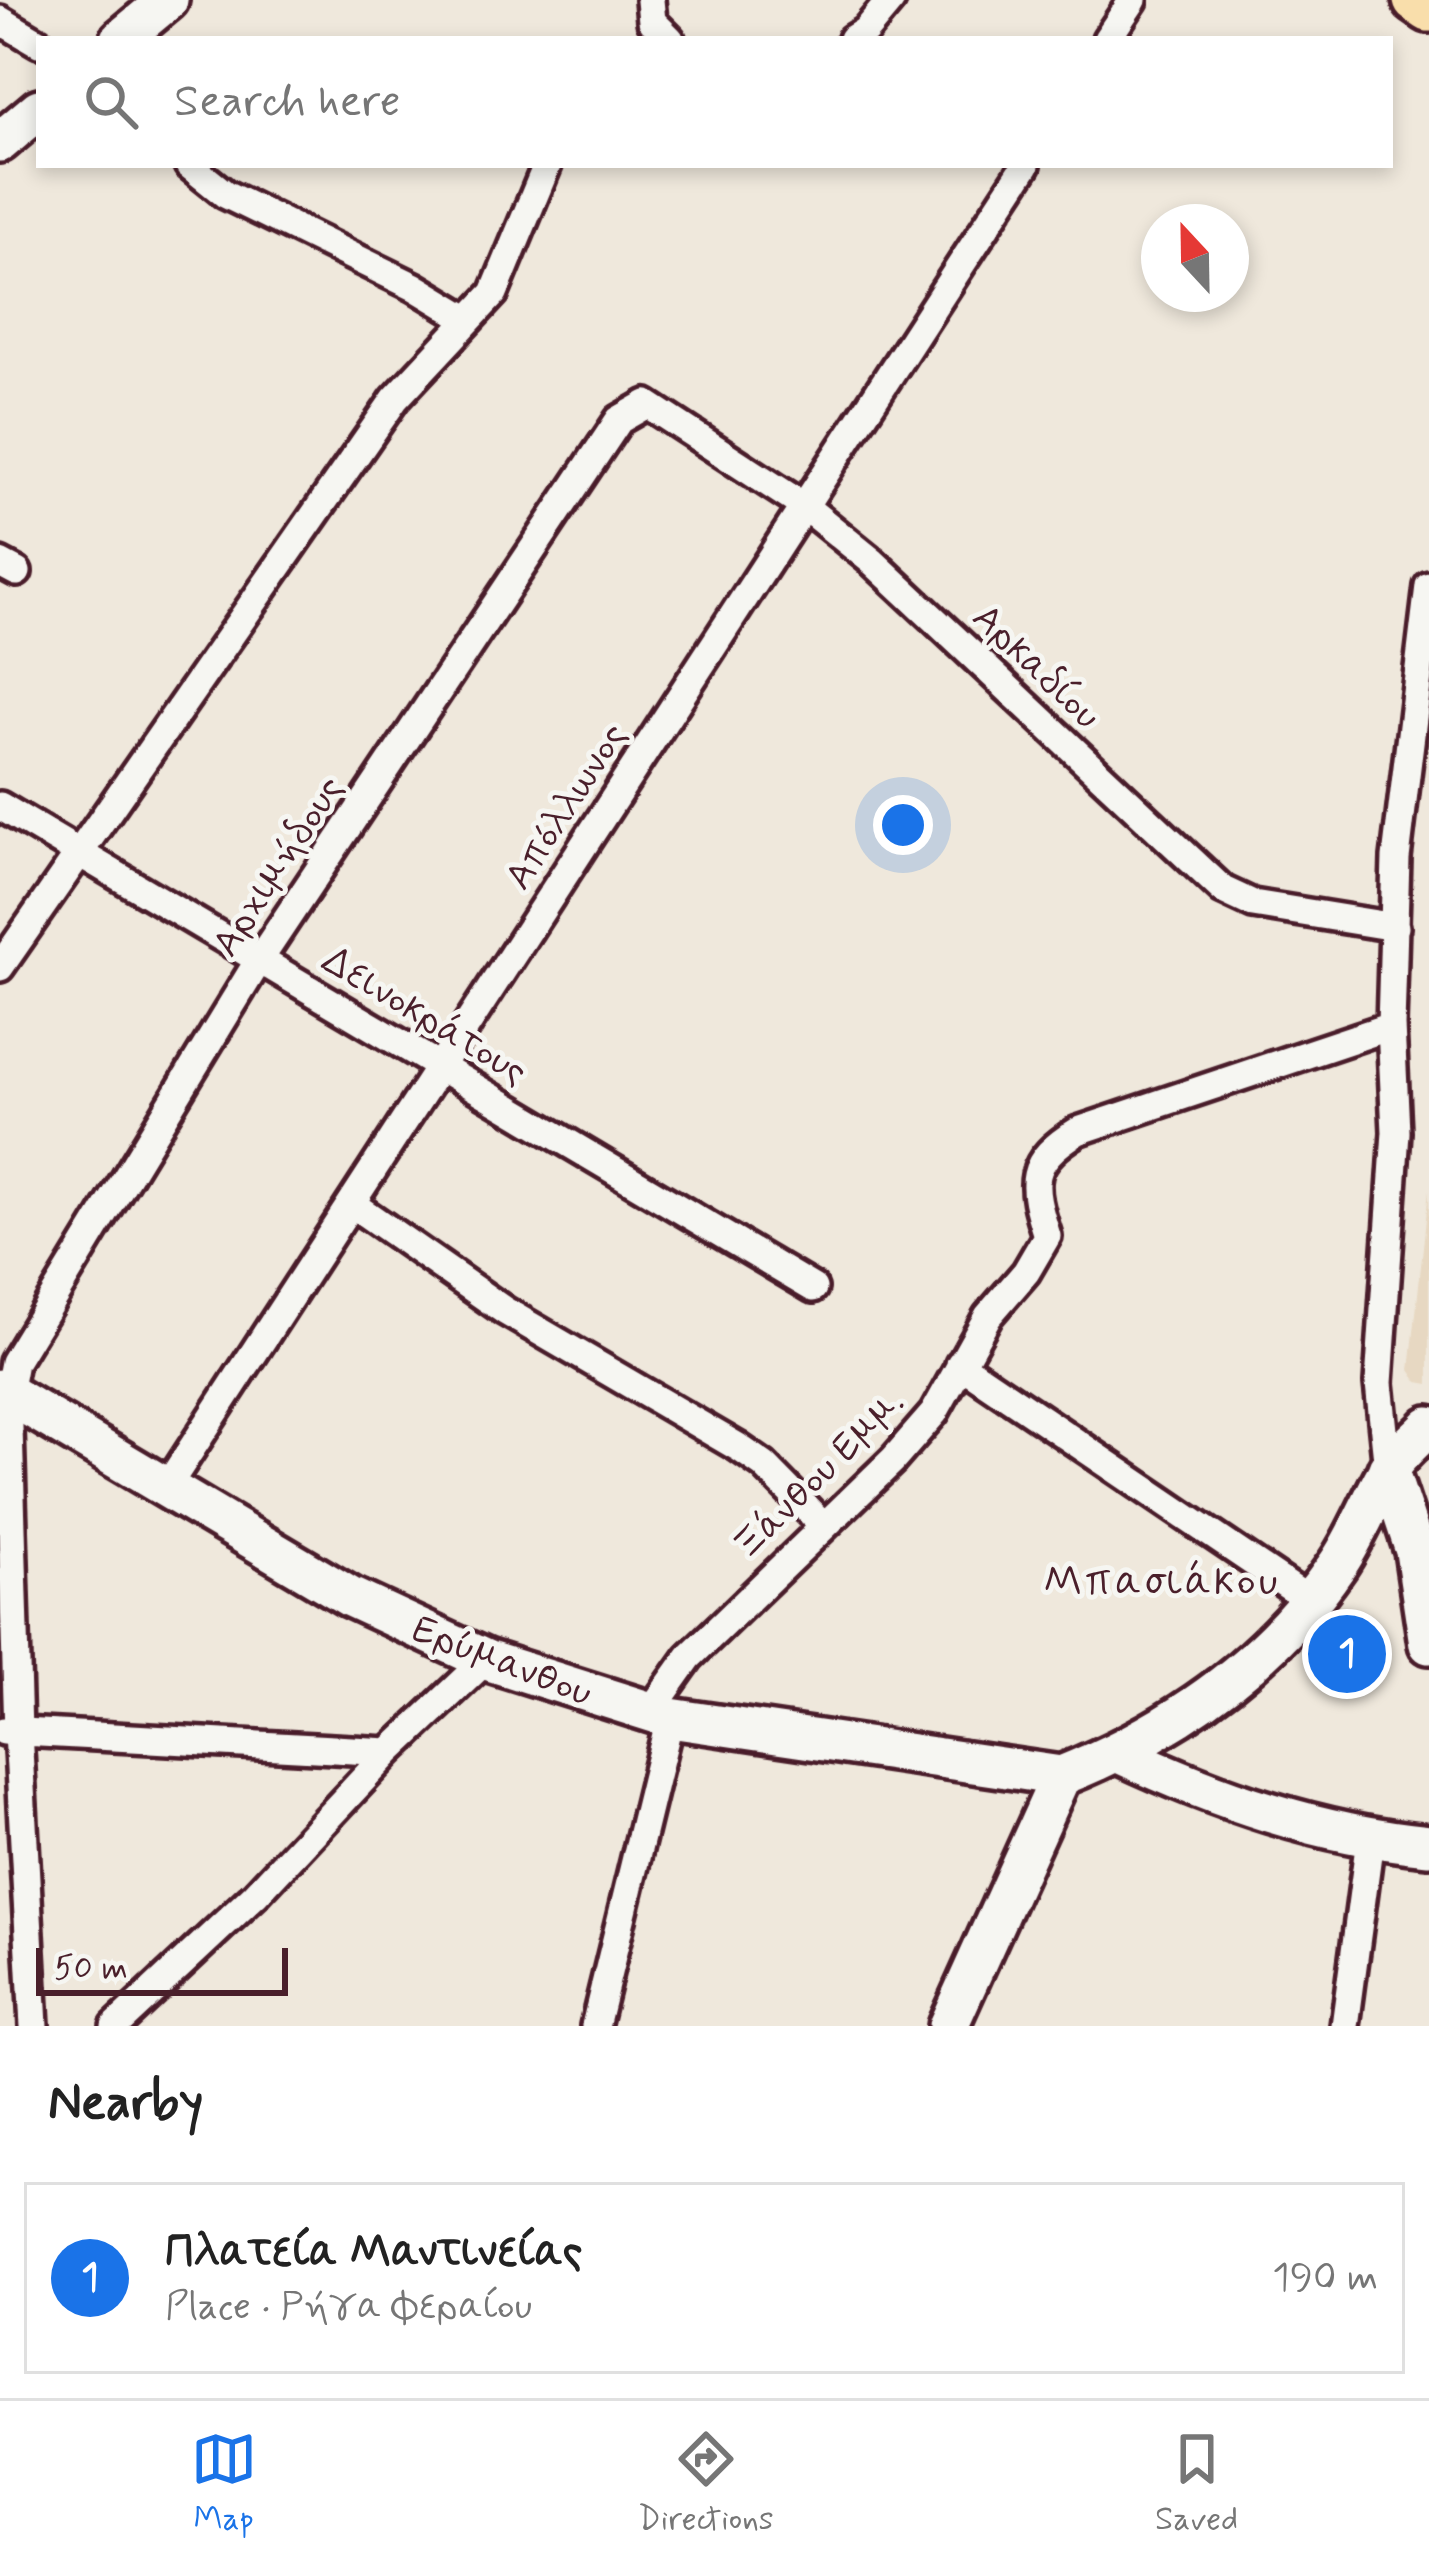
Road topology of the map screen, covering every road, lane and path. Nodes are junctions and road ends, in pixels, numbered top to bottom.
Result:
1 (168, 0) edge
2 (891, 0) edge
3 (1133, 0) edge
4 (1416, 0) edge
5 (1429, 9) edge
6 (0, 20) edge
7 (125, 36) edge
8 (858, 36) edge
9 (1110, 36) edge
10 (36, 41) edge
11 (36, 112) edge
12 (0, 142) edge
13 (193, 168) edge
14 (546, 168) edge
15 (1024, 168) edge
16 (468, 320) junction
17 (647, 404) joint
18 (805, 507) junction
19 (1429, 586) edge
20 (1416, 787) edge
21 (0, 806) edge
22 (77, 855) junction
23 (1395, 927) junction
24 (259, 960) junction
25 (0, 967) edge
26 (1391, 1026) junction
27 (440, 1067) junction
28 (352, 1204) junction
29 (813, 1288) dead end
30 (960, 1364) junction
31 (4, 1392) edge
32 (1429, 1426) edge
33 (1388, 1469) junction
34 (166, 1488) junction
35 (824, 1525) junction
36 (1309, 1600) junction
37 (1429, 1644) edge
38 (486, 1660) junction
39 (660, 1715) junction
40 (9, 1731) edge
41 (388, 1752) junction
42 (1119, 1753) junction
43 (1061, 1776) junction
44 (1370, 1839) junction
45 (1429, 1845) edge
46 (34, 2026) edge
47 (115, 2026) edge
48 (595, 2026) edge
49 (948, 2026) edge
50 (1345, 2026) edge

1 - 7 street
2 - 8 street
3 - 9 street
4 - 5 main road
6 - 10 street
11 - 12 street
13 - 16 street
14 - 16 street
15 - 18 street, Απόλλωνος
16 - 22 street
17 - 18 street, Αρκαδίου
17 - 24 street, Αρχιμήδους
18 - 23 street, Αρκαδίου
18 - 27 street, Απόλλωνος
19 - 20 street
20 - 23 street
21 - 22 street, Δεινοκράτους
22 - 24 street, Δεινοκράτους
22 - 25 street
23 - 26 street
24 - 27 street, Δεινοκράτους
24 - 31 street, Αρχιμήδους
26 - 30 street, Ξάνθου Εμμ.
26 - 33 street
27 - 28 street, Απόλλωνος
27 - 29 street, Δεινοκράτους
28 - 34 street, Απόλλωνος
28 - 35 street
30 - 35 street, Ξάνθου Εμμ.
30 - 36 street
31 - 34 street, Ερύμανθου
31 - 40 street
32 - 33 street
33 - 36 street
33 - 37 street
34 - 38 street, Ερύμανθου
35 - 39 street, Ξάνθου Εμμ.
36 - 42 street
38 - 39 street, Ερύμανθου
38 - 41 street
39 - 43 street, Ερύμανθου
39 - 48 street, Ξάνθου Εμμ.
40 - 41 street
40 - 46 street
41 - 47 street
42 - 43 street
42 - 44 street
43 - 49 street
44 - 45 street
44 - 50 street

